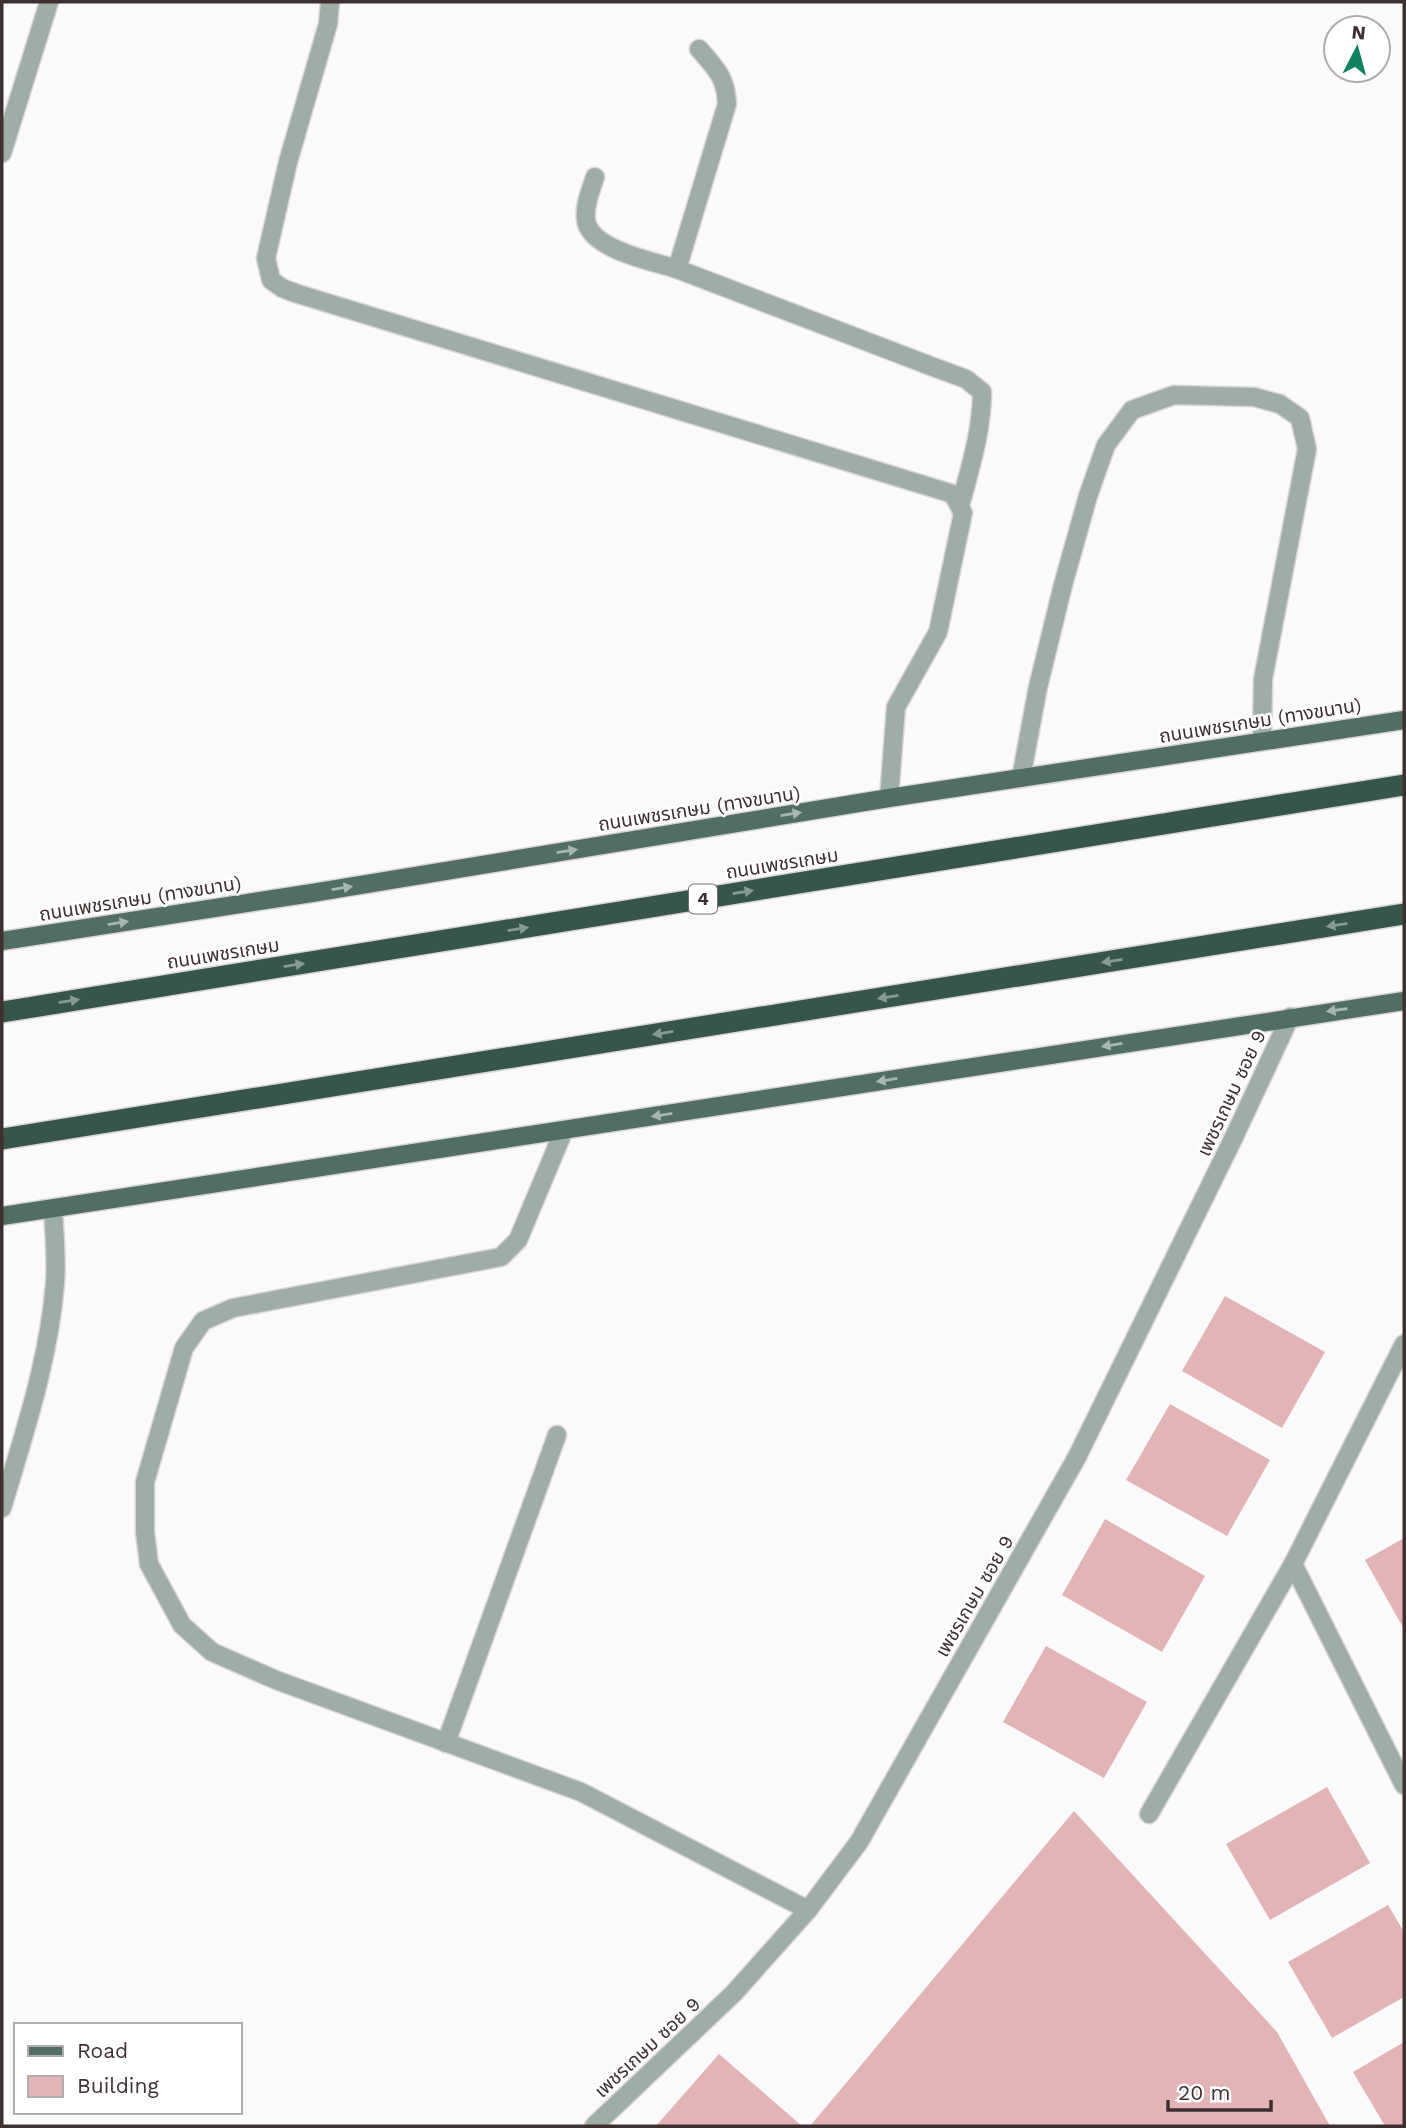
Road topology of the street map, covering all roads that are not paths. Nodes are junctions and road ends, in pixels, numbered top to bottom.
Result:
1 (49, 2) edge
2 (331, 2) edge
3 (699, 49) dead end
4 (2, 153) edge
5 (595, 177) dead end
6 (677, 269) junction
7 (960, 506) junction
8 (1404, 720) edge
9 (1262, 741) junction
10 (1021, 778) junction
11 (1404, 785) edge
12 (889, 797) junction
13 (1404, 914) edge
14 (2, 941) edge
15 (1404, 1004) edge
16 (2, 1012) edge
17 (1290, 1017) junction
18 (564, 1130) junction
19 (2, 1139) edge
20 (53, 1208) junction
21 (2, 1216) edge
22 (1404, 1344) edge
23 (557, 1435) dead end
24 (2, 1507) edge
25 (1293, 1564) junction
26 (446, 1743) junction
27 (1404, 1785) edge
28 (1149, 1814) dead end
29 (808, 1910) junction
30 (594, 2126) edge

1 - 4 street
2 - 7 street
3 - 6 street
5 - 6 street
6 - 7 street
7 - 12 street
8 - 9 main road, ถนนเพชรเกษม (ทางขนาน)
9 - 10 main road, ถนนเพชรเกษม (ทางขนาน)
9 - 10 street
10 - 12 main road, ถนนเพชรเกษม (ทางขนาน)
16 -> 11 highway, ถนนเพชรเกษม / 4
14 -> 12 main road, ถนนเพชรเกษม (ทางขนาน)
13 -> 19 highway
15 -> 17 main road
17 -> 18 main road
17 - 29 street, เพชรเกษม ซอย 9
18 - 20 main road
18 - 26 street
20 - 21 main road
20 - 24 street
22 - 25 street
23 - 26 street
25 - 27 street
25 - 28 street
26 - 29 street
29 - 30 street, เพชรเกษม ซอย 9

